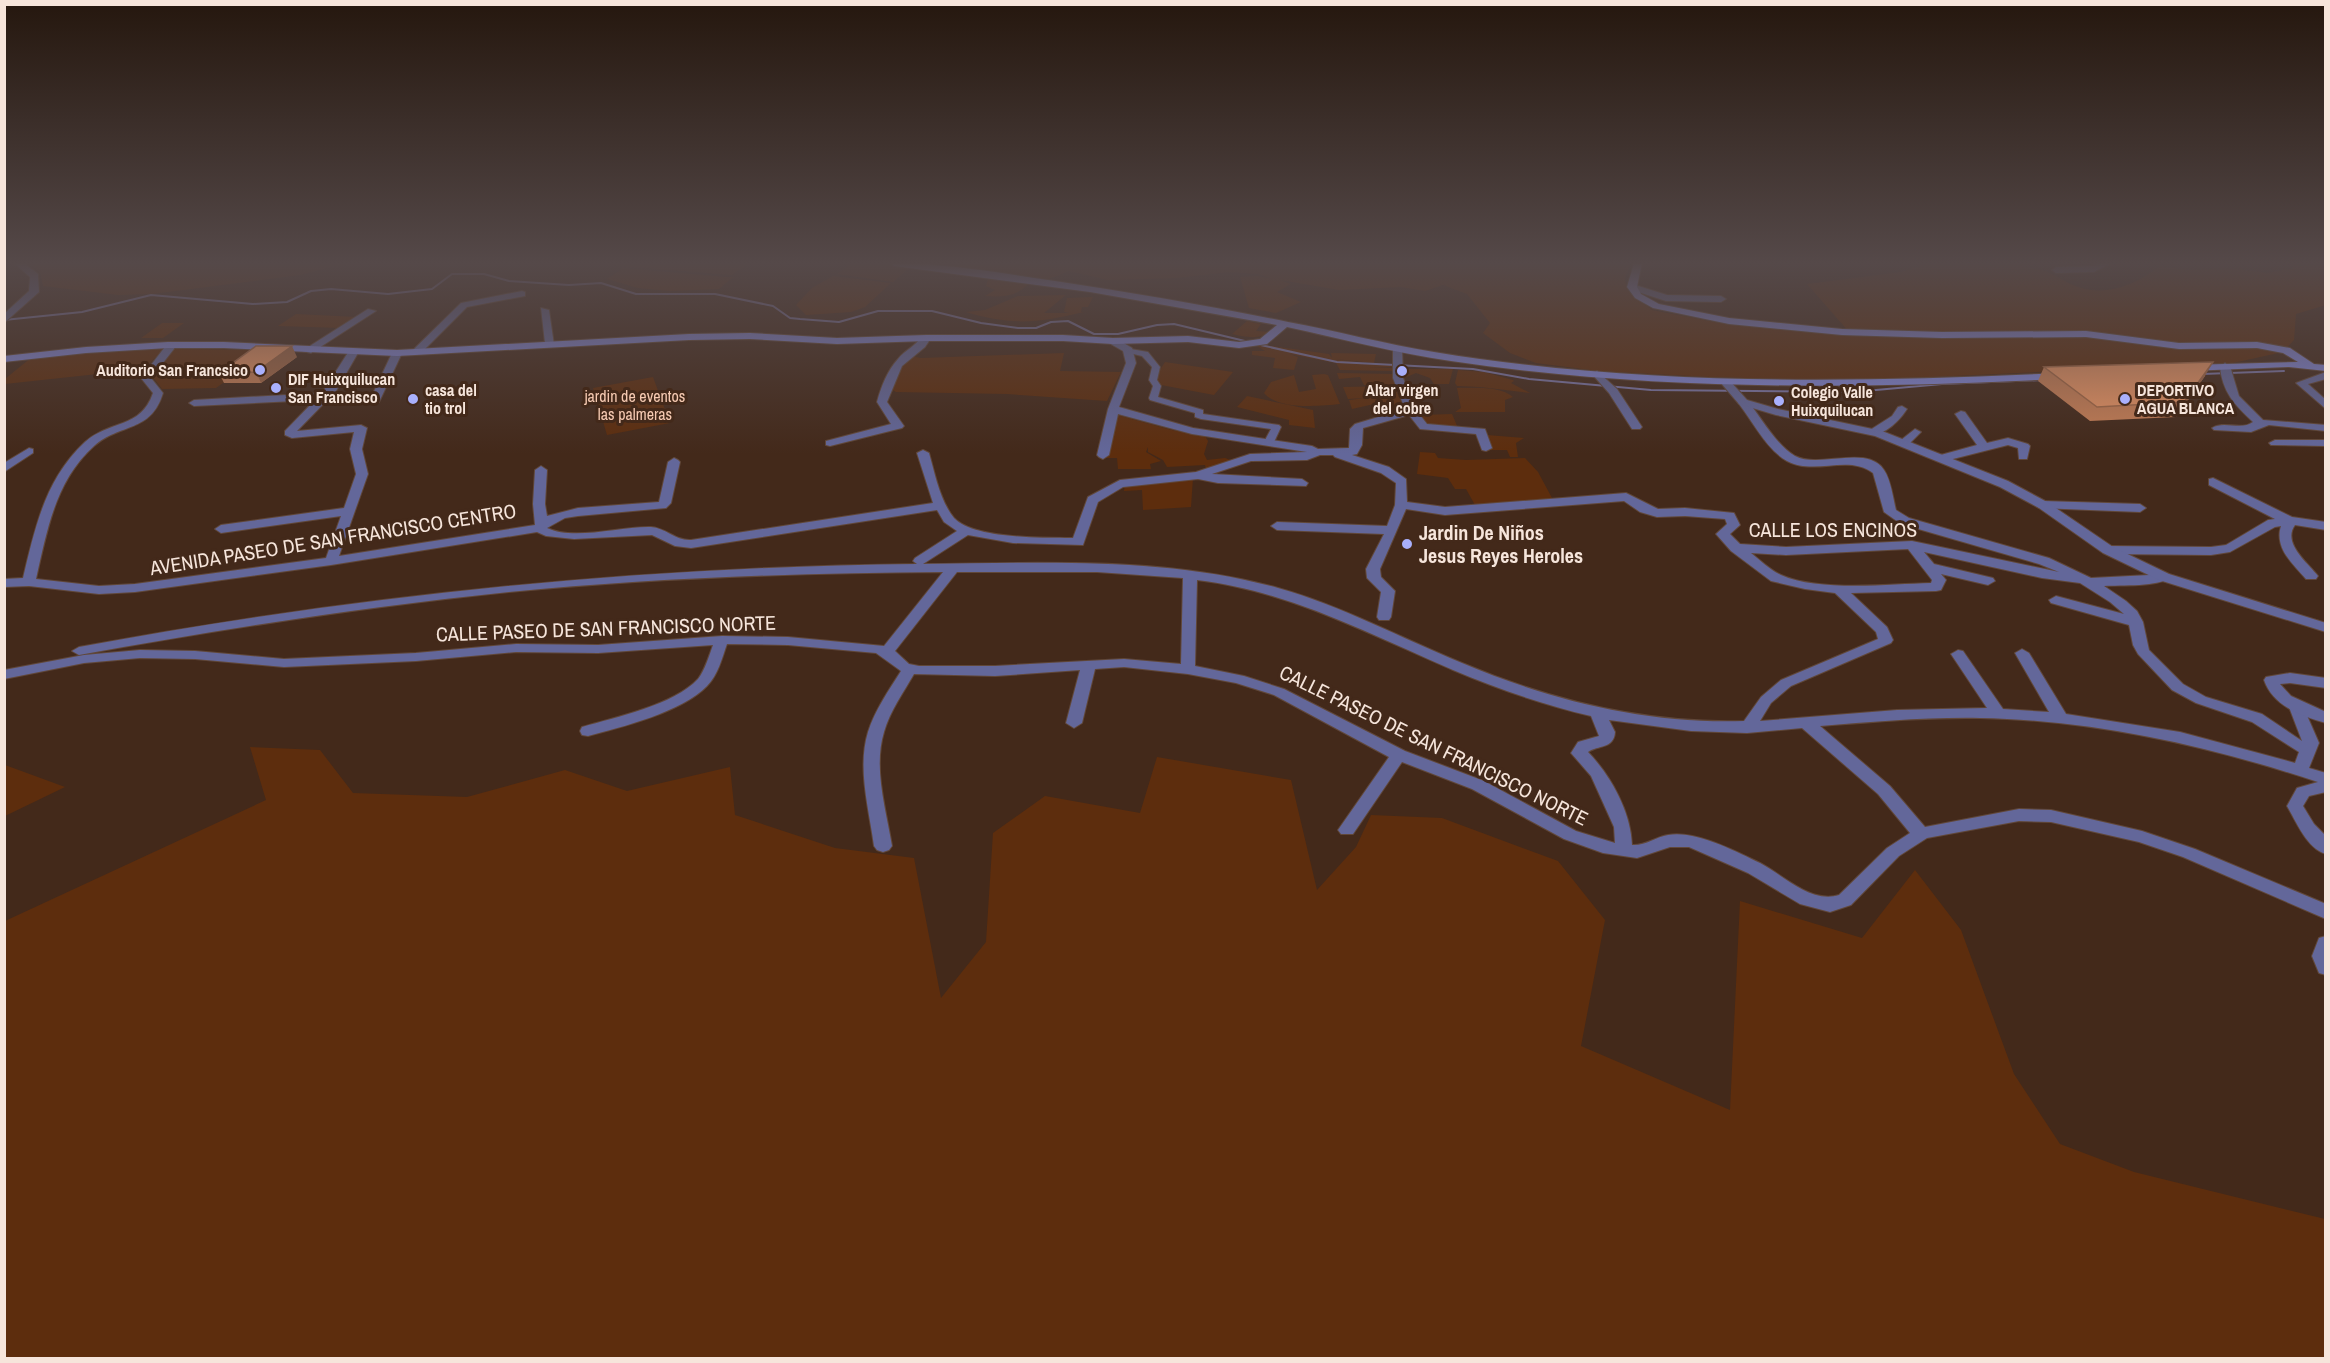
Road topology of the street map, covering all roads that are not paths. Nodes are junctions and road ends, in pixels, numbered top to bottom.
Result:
1 (345, 327) edge
2 (442, 327) edge
3 (547, 327) edge
4 (1282, 327) edge
5 (1298, 327) edge
6 (1787, 327) edge
7 (926, 338) junction
8 (1113, 341) junction
9 (550, 343) junction
10 (172, 345) junction
11 (1128, 350) junction
12 (1398, 350) dead end
13 (307, 351) junction
14 (416, 352) junction
15 (353, 353) junction
16 (397, 353) junction
17 (4, 359) edge
18 (2310, 365) junction
19 (2325, 368) edge
20 (2181, 369) edge
21 (2226, 371) junction
22 (1597, 374) junction
23 (2069, 375) edge
24 (2325, 375) edge
25 (1734, 392) junction
26 (324, 396) junction
27 (375, 400) dead end
28 (194, 403) dead end
29 (2325, 406) edge
30 (1113, 409) junction
31 (1902, 409) dead end
32 (1411, 411) junction
33 (1961, 414) dead end
34 (2263, 423) junction
35 (1636, 427) dead end
36 (2218, 428) dead end
37 (2325, 428) edge
38 (1874, 432) junction
39 (1915, 432) dead end
40 (1269, 442) junction
41 (1905, 442) junction
42 (830, 443) dead end
43 (2275, 443) dead end
44 (2290, 443) junction
45 (2325, 443) edge
46 (1984, 447) junction
47 (1486, 448) dead end
48 (1317, 451) junction
49 (29, 452) dead end
50 (923, 453) dead end
51 (1103, 455) dead end
52 (2024, 457) dead end
53 (1941, 458) junction
54 (674, 462) dead end
55 (4, 469) edge
56 (541, 470) dead end
57 (1198, 475) junction
58 (2213, 482) dead end
59 (1302, 483) dead end
60 (1401, 505) junction
61 (2043, 505) junction
62 (941, 506) junction
63 (2140, 508) dead end
64 (348, 511) junction
65 (2289, 521) junction
66 (541, 526) junction
67 (1277, 526) dead end
68 (2325, 526) edge
69 (221, 530) dead end
70 (1392, 530) junction
71 (966, 531) junction
72 (1912, 545) junction
73 (1736, 548) junction
74 (2108, 550) junction
75 (331, 561) junction
76 (920, 561) dead end
77 (953, 568) junction
78 (1932, 568) junction
79 (1190, 574) junction
80 (2311, 576) dead end
81 (2164, 577) junction
82 (2086, 580) junction
83 (1988, 581) dead end
84 (29, 582) junction
85 (4, 583) edge
86 (1839, 589) junction
87 (2056, 600) dead end
88 (1384, 617) dead end
89 (2136, 622) junction
90 (2325, 628) edge
91 (722, 640) junction
92 (887, 652) junction
93 (2022, 653) dead end
94 (1958, 654) dead end
95 (4, 665) edge
96 (1089, 665) junction
97 (1188, 669) junction
98 (909, 670) junction
99 (4, 675) edge
100 (2325, 683) edge
101 (2297, 707) junction
102 (1597, 712) junction
103 (1998, 714) junction
104 (2060, 716) junction
105 (2325, 718) edge
106 (1805, 722) junction
107 (1074, 723) dead end
108 (1747, 728) junction
109 (588, 731) dead end
110 (2315, 746) edge
111 (1399, 755) junction
112 (2300, 770) junction
113 (2325, 778) edge
114 (2325, 786) edge
115 (1347, 830) dead end
116 (1921, 834) junction
117 (883, 846) dead end
118 (2325, 848) edge
119 (1624, 851) junction
120 (2325, 912) edge
121 (2325, 943) edge
122 (2325, 968) edge

1 - 13 street
2 - 14 street
3 - 9 street
4 - 8 main road
5 - 22 main road
6 - 18 main road
7 - 8 main road
7 - 9 main road
7 - 42 street
8 - 11 street
9 - 14 main road
10 - 13 main road
10 - 17 main road
10 - 84 street
11 - 30 street
11 - 40 street
12 - 32 street
13 - 15 main road
14 - 16 main road
15 - 16 main road
15 - 26 street
16 - 27 street
18 - 19 main road
18 - 21 main road
20 - 21 main road
21 - 34 street
22 - 25 main road
22 - 35 street
23 - 25 main road
24 - 29 street
25 - 38 street
25 - 82 street
26 - 28 street
26 - 64 street
30 - 40 street
30 - 51 street
31 - 38 street
32 - 47 street
32 - 48 street
33 - 46 street
34 - 36 street
34 - 37 street
34 - 44 street
38 - 41 street
39 - 41 street
40 - 48 street
41 - 53 street
43 - 44 street
44 - 45 street
46 - 52 street
46 - 53 street
48 - 57 street
48 - 60 street
49 - 55 street
50 - 62 street
53 - 61 street
54 - 66 street
56 - 66 street
57 - 59 street
57 - 71 street
58 - 65 street
60 - 70 street
60 - 73 street, CALLE LOS ENCINOS
61 - 63 street
61 - 74 street
62 - 66 street, AVENIDA PASEO DE SAN FRANCISCO CENTRO
62 - 71 street
64 - 69 street
64 - 75 street
65 - 68 street
65 - 74 street
65 - 80 street
66 - 75 street, AVENIDA PASEO DE SAN FRANCISCO CENTRO
67 - 70 street
70 - 88 street
71 - 76 street
72 - 73 street, CALLE LOS ENCINOS
72 - 78 street
72 - 82 street, CALLE LOS ENCINOS
73 - 86 street
74 - 81 street
75 - 84 street, AVENIDA PASEO DE SAN FRANCISCO CENTRO
77 - 79 street
77 - 92 street
77 - 95 street
78 - 83 street
78 - 86 street
79 - 97 street
79 - 102 street
81 - 82 street, CALLE LOS ENCINOS
81 - 90 street
82 - 89 street
84 - 85 street, AVENIDA PASEO DE SAN FRANCISCO CENTRO
86 - 108 street
87 - 89 street
89 - 110 street
91 - 92 street, CALLE PASEO DE SAN FRANCISCO NORTE
91 - 99 street, CALLE PASEO DE SAN FRANCISCO NORTE
91 - 109 street
92 - 98 street, CALLE PASEO DE SAN FRANCISCO NORTE
93 - 104 street
94 - 103 street
96 - 97 street, CALLE PASEO DE SAN FRANCISCO NORTE
96 - 98 street, CALLE PASEO DE SAN FRANCISCO NORTE
96 - 107 street
97 - 111 street, CALLE PASEO DE SAN FRANCISCO NORTE
98 - 117 street
100 - 101 street
101 - 105 street
101 - 110 street
102 - 108 street
102 - 119 street
103 - 104 street
103 - 106 street
104 - 112 street
106 - 108 street
106 - 116 street
110 - 112 street
111 - 115 street
111 - 119 street, CALLE PASEO DE SAN FRANCISCO NORTE
112 - 113 street
114 - 118 street
116 - 119 street, CALLE PASEO DE SAN FRANCISCO NORTE
116 - 120 street, CALLE PASEO DE SAN FRANCISCO NORTE
121 - 122 street

